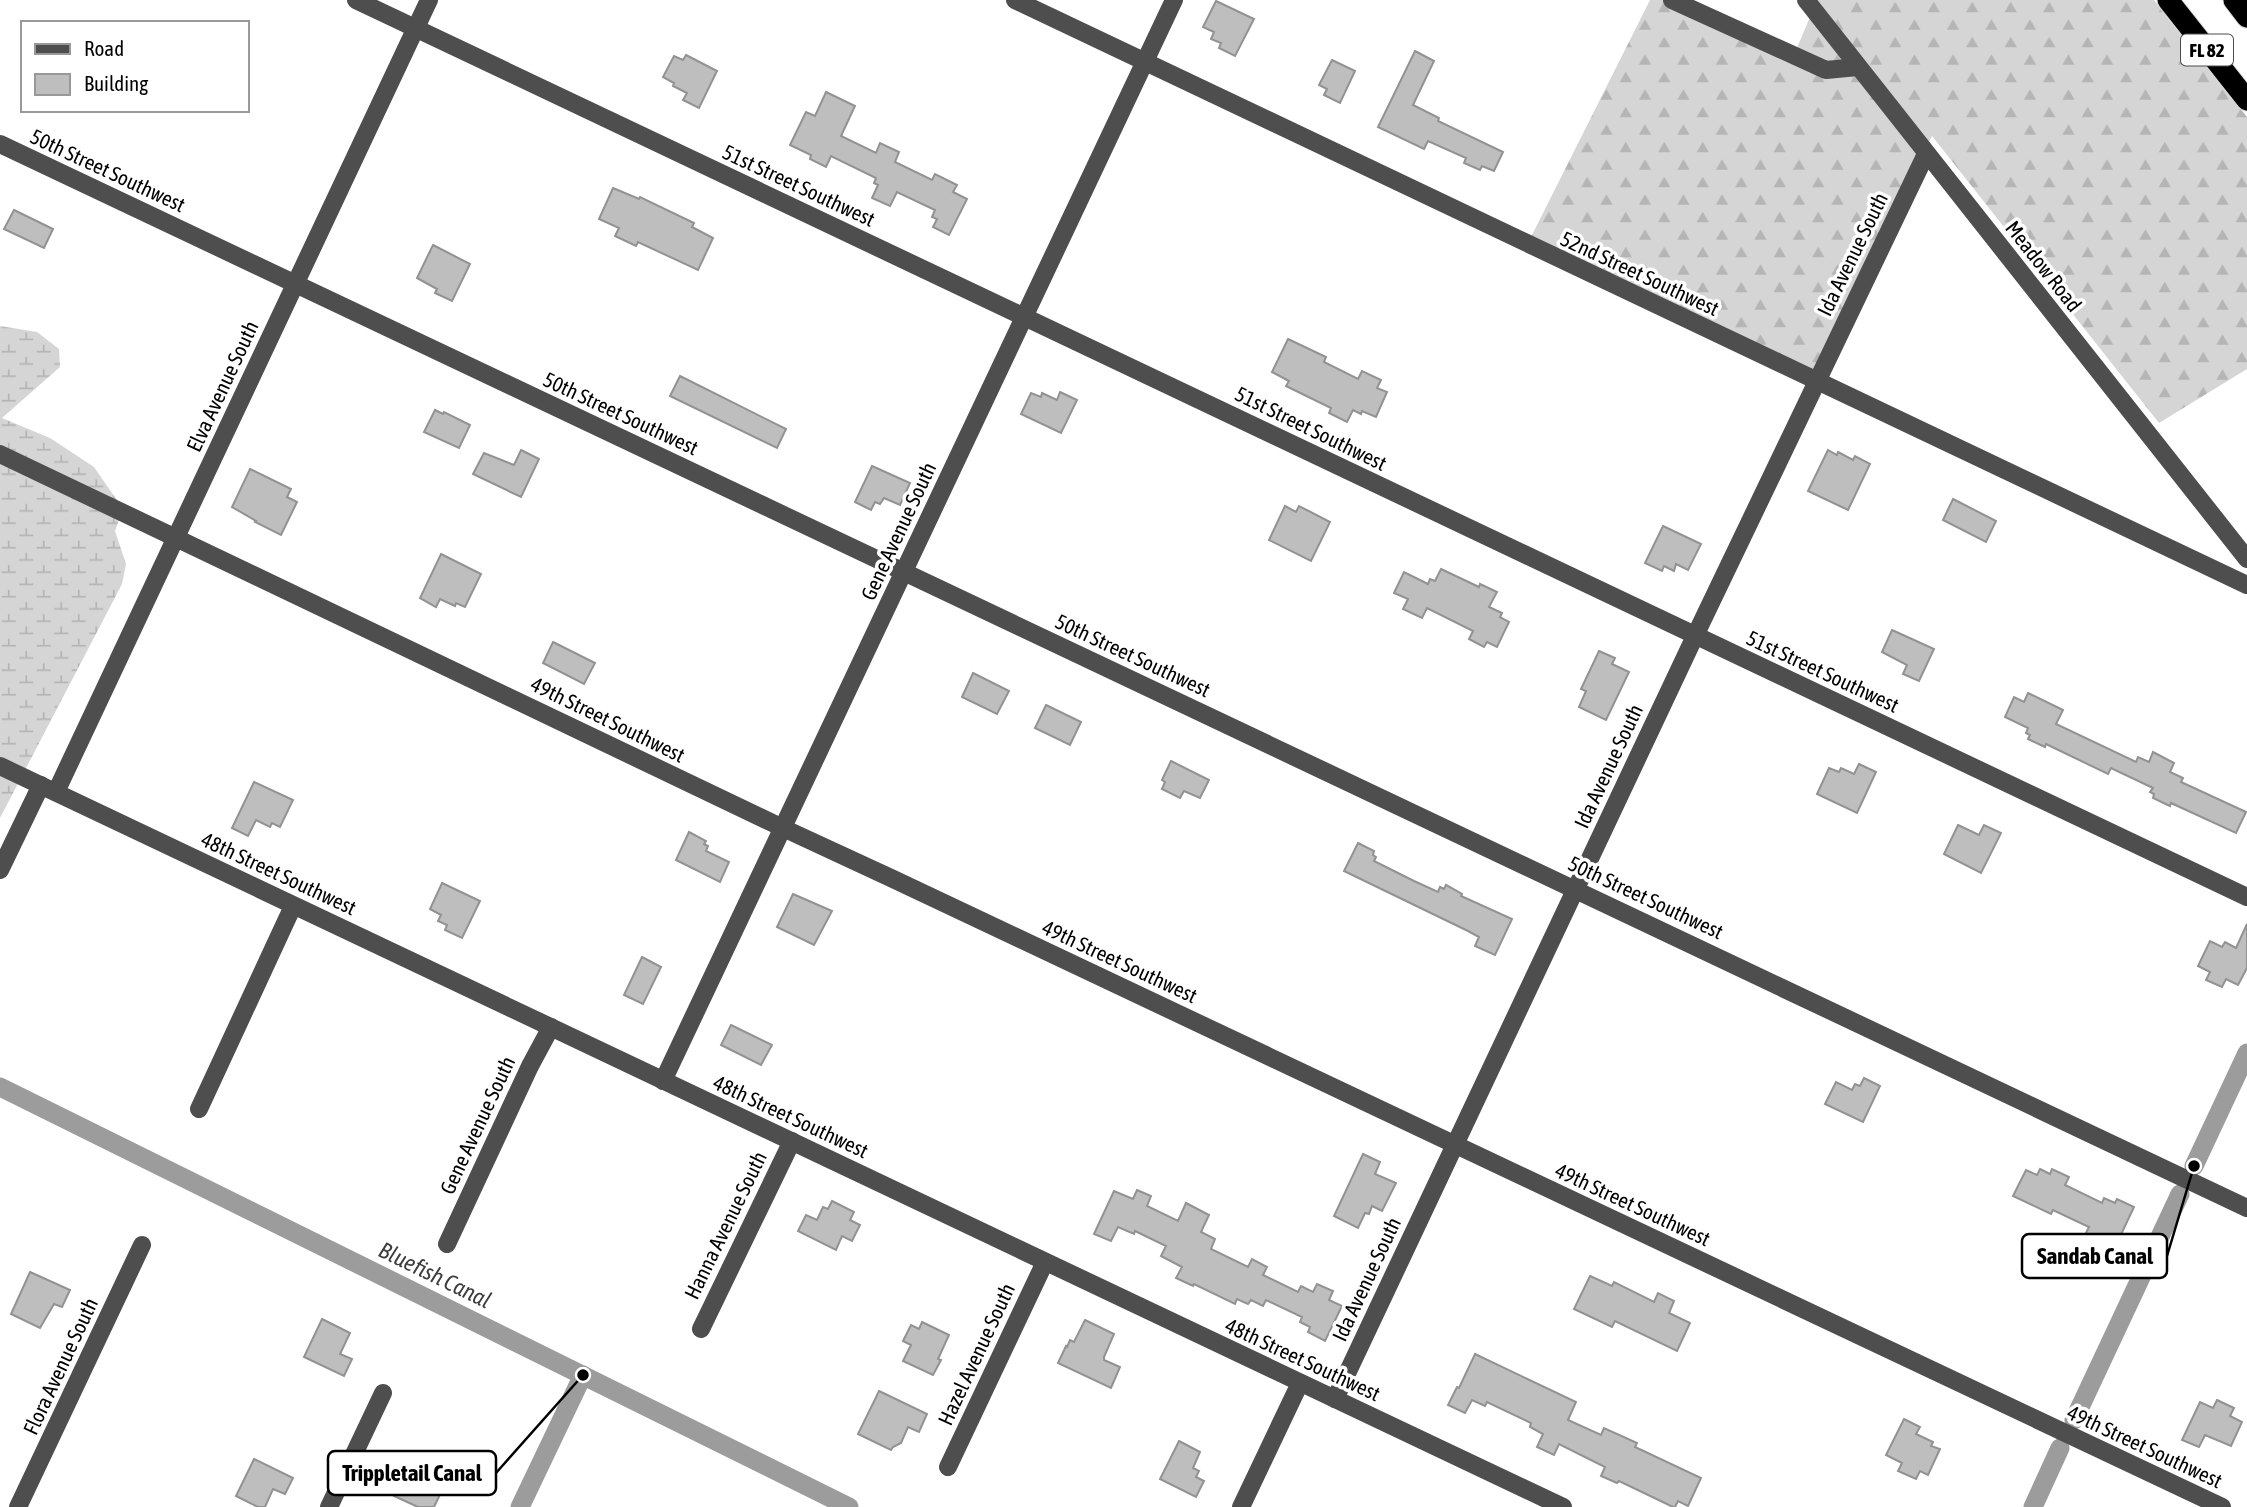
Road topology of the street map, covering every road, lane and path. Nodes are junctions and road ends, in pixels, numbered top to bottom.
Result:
1 (356, 0) edge
2 (429, 0) edge
3 (1015, 0) edge
4 (1174, 0) edge
5 (1672, 0) edge
6 (1806, 0) edge
7 (2168, 0) edge
8 (2234, 0) edge
9 (2247, 17) edge
10 (416, 28) junction
11 (1145, 61) junction
12 (1858, 67) junction
13 (2247, 100) edge
14 (0, 144) edge
15 (1926, 154) junction
16 (296, 284) junction
17 (1025, 316) junction
18 (1816, 381) junction
19 (0, 454) edge
20 (175, 537) junction
21 (2247, 559) edge
22 (904, 572) junction
23 (2247, 585) edge
24 (1695, 636) junction
25 (0, 766) edge
26 (48, 789) junction
27 (783, 828) junction
28 (0, 870) edge
29 (1575, 889) junction
30 (2247, 897) edge
31 (293, 906) junction
32 (551, 1027) junction
33 (663, 1081) junction
34 (199, 1110) dead end
35 (792, 1142) junction
36 (1455, 1145) junction
37 (2247, 1208) edge
38 (447, 1244) dead end
39 (142, 1245) dead end
40 (1045, 1262) junction
41 (701, 1329) dead end
42 (1300, 1383) junction
43 (383, 1393) dead end
44 (1335, 1399) junction
45 (948, 1466) dead end
46 (1557, 1506) edge
47 (18, 1507) edge
48 (329, 1507) edge
49 (1241, 1507) edge
50 (2222, 1507) edge

1 - 10 street, 51st Street Southwest
2 - 10 street, Elva Avenue South
3 - 11 street, 52nd Street Southwest
4 - 11 street, Gene Avenue South
5 - 12 street
6 - 12 street, Meadow Road
7 - 13 highway, FL 82
8 - 9 highway, FL 82
10 - 16 street, Elva Avenue South
10 - 17 street, 51st Street Southwest
11 - 17 street, Gene Avenue South
11 - 18 street, 52nd Street Southwest
12 - 15 street, Meadow Road
14 - 16 street, 50th Street Southwest
15 - 18 street, Ida Avenue South
15 - 21 street, Meadow Road
16 - 20 street, Elva Avenue South
16 - 22 street, 50th Street Southwest
17 - 22 street, Gene Avenue South
17 - 24 street, 51st Street Southwest
18 - 23 street, 52nd Street Southwest
18 - 24 street, Ida Avenue South
19 - 20 street, 49th Street Southwest
20 - 26 street, Elva Avenue South
20 - 27 street, 49th Street Southwest
22 - 27 street, Gene Avenue South
22 - 29 street, 50th Street Southwest
24 - 29 street, Ida Avenue South
24 - 30 street, 51st Street Southwest
25 - 26 street, 48th Street Southwest
26 - 28 street, Elva Avenue South
26 - 31 street, 48th Street Southwest
27 - 33 street, Gene Avenue South
27 - 36 street, 49th Street Southwest
29 - 36 street, Ida Avenue South
29 - 37 street, 50th Street Southwest
31 - 32 street, 48th Street Southwest
31 - 34 street
32 - 33 street, 48th Street Southwest
32 - 38 street, Gene Avenue South
33 - 35 street, 48th Street Southwest
35 - 40 street, 48th Street Southwest
35 - 41 street, Hanna Avenue South
36 - 44 street, Ida Avenue South
36 - 50 street, 49th Street Southwest
39 - 47 street, Flora Avenue South
40 - 42 street, 48th Street Southwest
40 - 45 street, Hazel Avenue South
42 - 44 street, 48th Street Southwest
42 - 49 street
43 - 48 street
44 - 46 street, 48th Street Southwest

